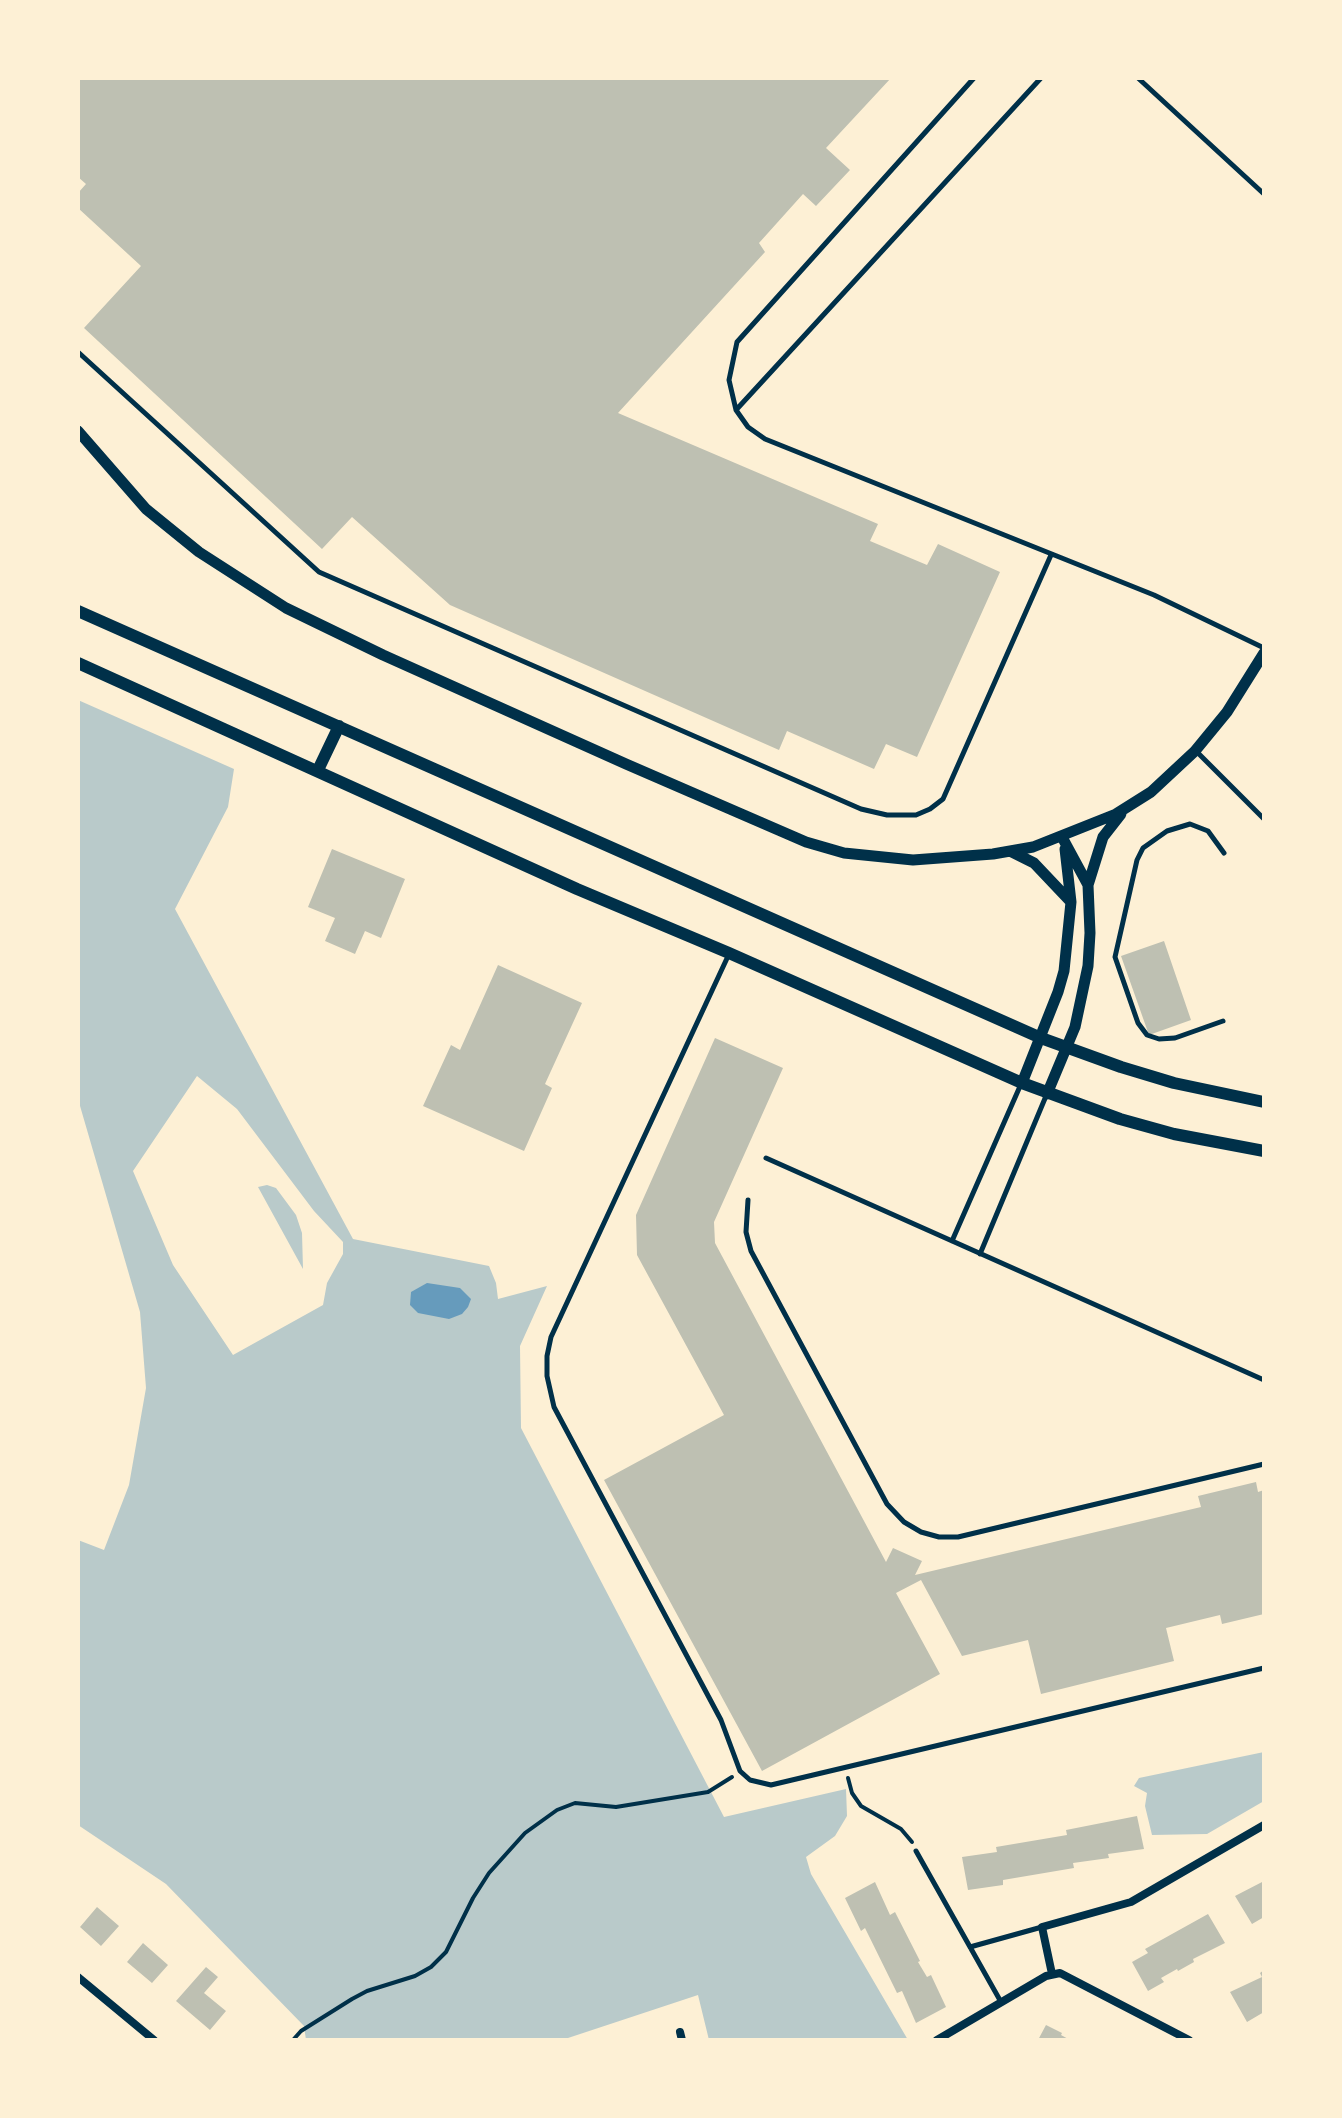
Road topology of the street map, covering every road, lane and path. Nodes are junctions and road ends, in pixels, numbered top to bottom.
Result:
1 (974, 78) edge
2 (1041, 78) edge
3 (1138, 78) edge
4 (1264, 194) edge
5 (78, 352) edge
6 (736, 410) junction
7 (78, 431) edge
8 (1051, 555) junction
9 (78, 611) edge
10 (1264, 651) edge
11 (78, 663) edge
12 (339, 726) junction
13 (1195, 751) junction
14 (318, 770) junction
15 (1130, 805) junction
16 (1264, 816) edge
17 (1062, 837) junction
18 (1010, 851) junction
19 (1224, 853) dead end
20 (1088, 885) junction
21 (1071, 902) junction
22 (729, 953) junction
23 (1223, 1021) dead end
24 (1041, 1038) junction
25 (1066, 1048) junction
26 (1022, 1083) junction
27 (1047, 1094) junction
28 (1264, 1102) edge
29 (1264, 1151) edge
30 (766, 1158) dead end
31 (748, 1200) dead end
32 (952, 1241) junction
33 (980, 1254) junction
34 (1264, 1380) edge
35 (1264, 1464) edge
36 (1264, 1668) edge
37 (845, 1767) junction
38 (740, 1771) junction
39 (1264, 1825) edge
40 (916, 1851) joint
41 (1042, 1927) junction
42 (970, 1947) junction
43 (1052, 1974) junction
44 (78, 1977) edge
45 (1001, 2003) junction
46 (154, 2040) edge
47 (293, 2040) edge
48 (937, 2040) edge
49 (1189, 2040) edge

1 - 6 lane
2 - 6 lane
3 - 4 lane
5 - 8 lane
6 - 8 lane
7 - 18 street
8 - 10 lane
9 - 12 main road
10 - 13 street
11 - 14 main road
12 - 14 main road
12 - 24 main road
13 - 15 street
13 - 16 lane
14 - 22 main road
15 - 17 street
15 - 20 street
17 - 18 street
17 - 20 street
17 - 21 street
18 - 21 street
19 - 23 lane
20 - 25 street
21 - 24 street
22 - 26 main road
22 - 38 lane
24 - 25 main road
24 - 26 street
25 - 27 street
25 - 28 main road
26 - 27 main road
26 - 32 lane
27 - 29 main road
27 - 33 lane
30 - 32 lane
31 - 35 lane
32 - 33 lane
33 - 34 lane
36 - 37 lane
37 - 38 lane
37 - 40 path
38 - 47 path
39 - 41 street
40 - 42 lane
41 - 42 lane
41 - 43 street
42 - 45 lane
43 - 45 street
43 - 49 street
44 - 46 street
45 - 48 street

